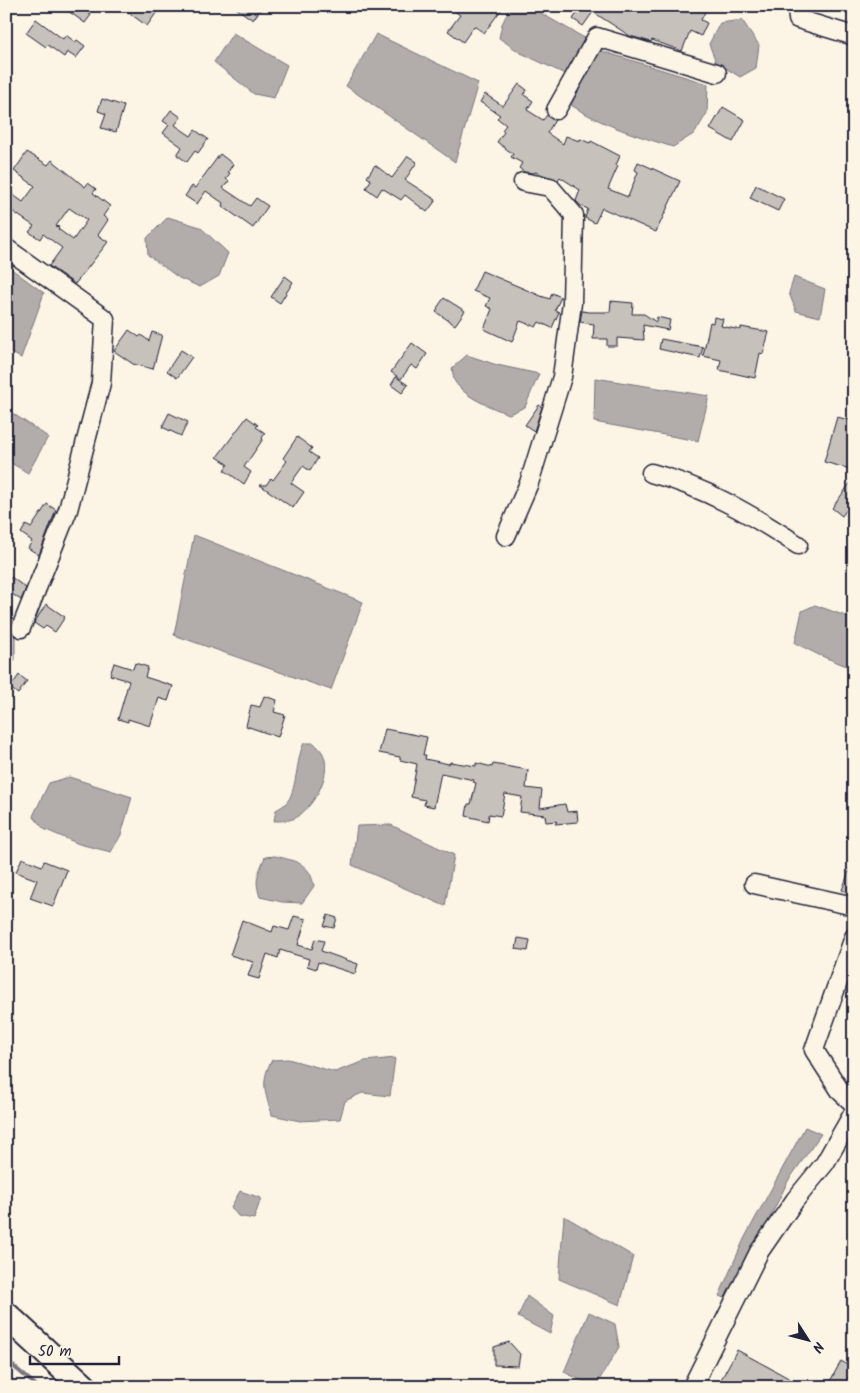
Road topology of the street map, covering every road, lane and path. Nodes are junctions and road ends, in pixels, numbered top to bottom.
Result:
1 (794, 6) edge
2 (854, 36) edge
3 (717, 73) dead end
4 (556, 110) dead end
5 (522, 182) dead end
6 (6, 248) edge
7 (651, 473) dead end
8 (506, 536) dead end
9 (798, 545) dead end
10 (21, 628) dead end
11 (754, 884) dead end
12 (854, 906) edge
13 (854, 937) edge
14 (854, 1104) edge
15 (854, 1112) edge
16 (6, 1315) edge
17 (84, 1387) edge
18 (692, 1387) edge

1 - 2 street
3 - 4 street
5 - 8 street
6 - 10 street
7 - 9 street
11 - 12 street
13 - 14 street
15 - 18 street
16 - 17 highway

